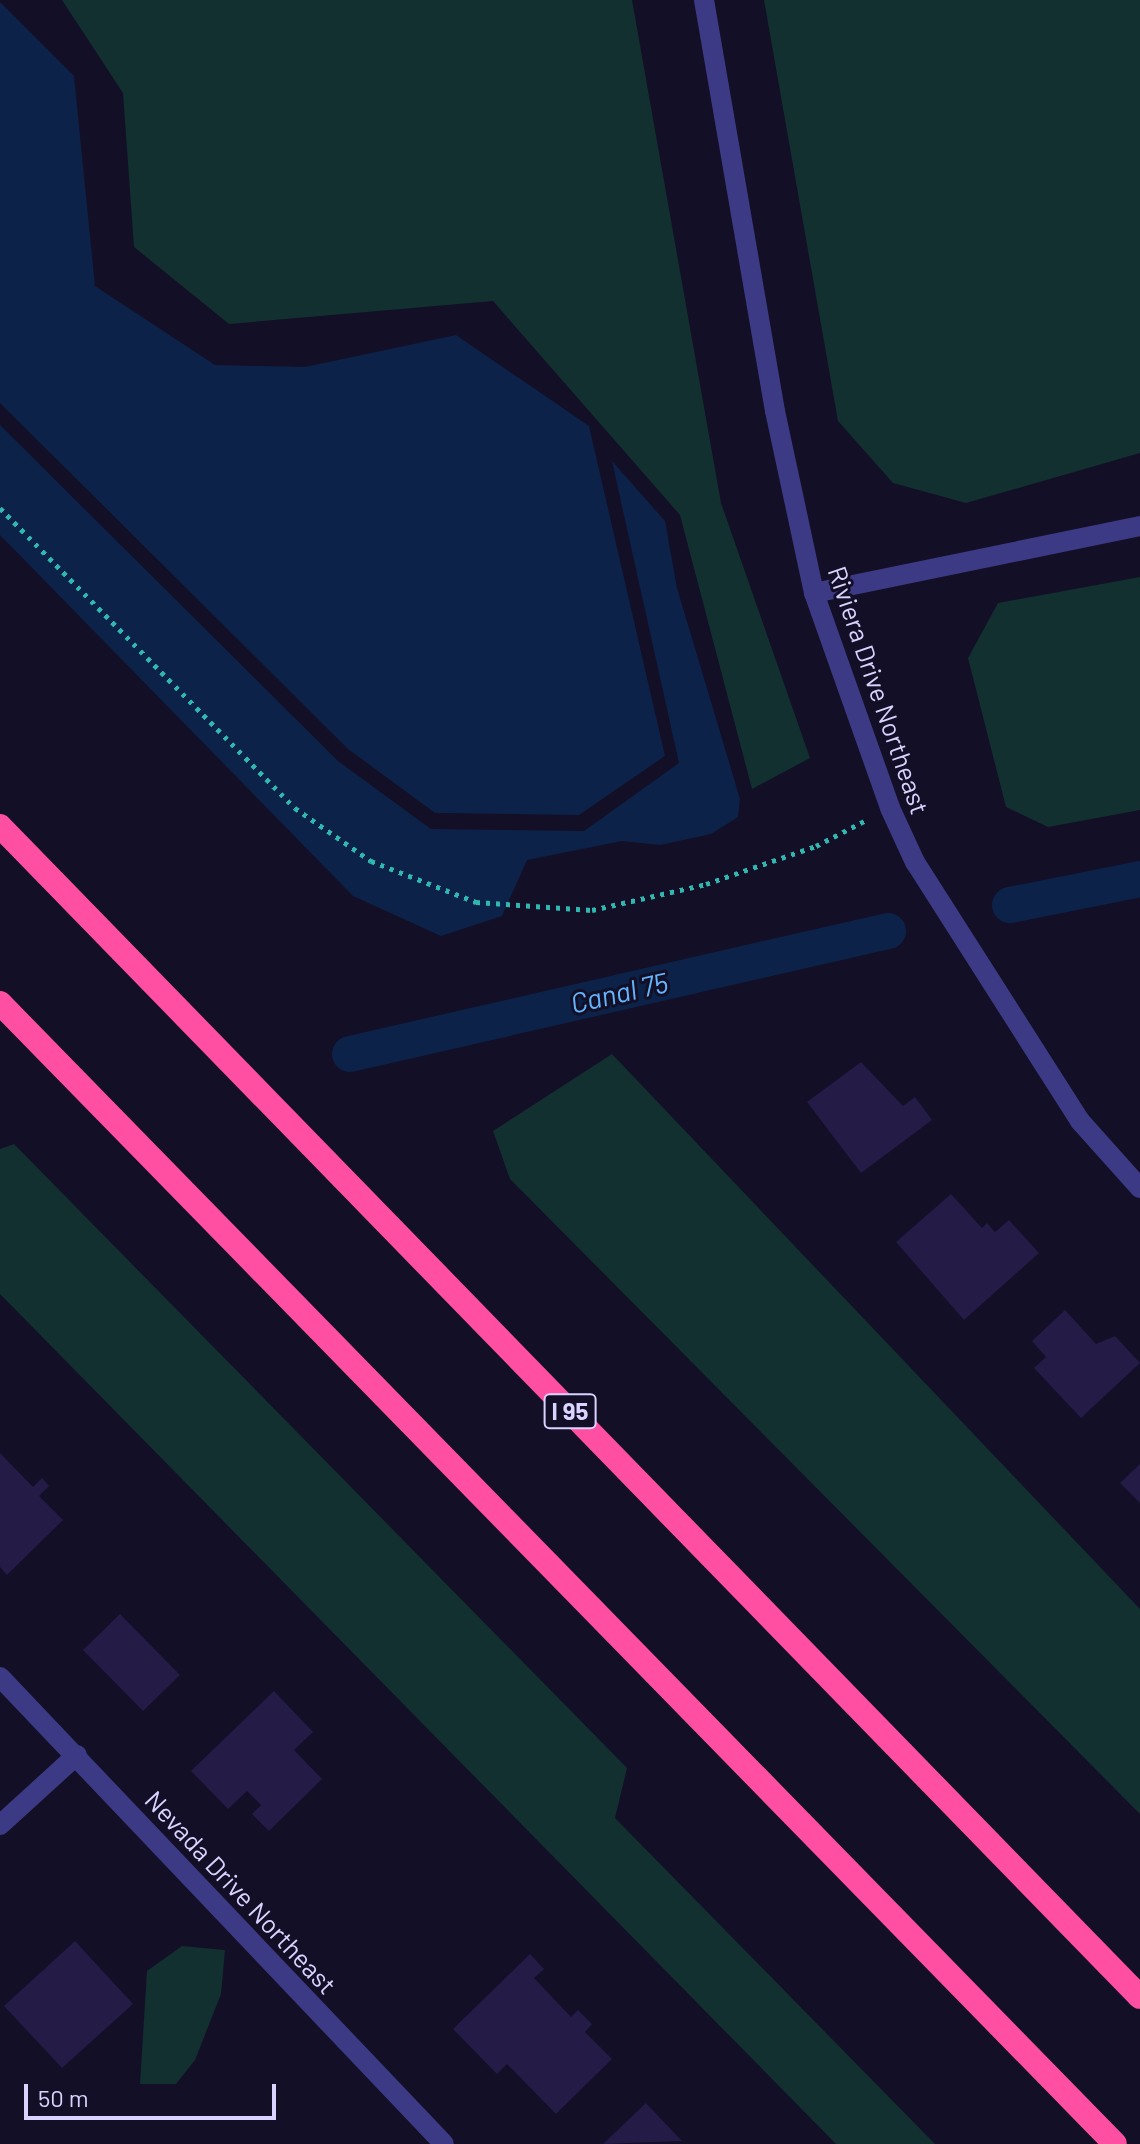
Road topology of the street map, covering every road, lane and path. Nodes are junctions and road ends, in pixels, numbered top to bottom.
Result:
1 (704, 0) edge
2 (0, 508) edge
3 (1140, 526) edge
4 (814, 593) junction
5 (890, 808) junction
6 (0, 826) edge
7 (0, 1003) edge
8 (1140, 1188) edge
9 (0, 1677) edge
10 (77, 1755) junction
11 (0, 1825) edge
12 (1140, 1997) edge
13 (444, 2144) edge
14 (1115, 2144) edge

1 - 4 street, Riviera Drive Northeast
2 - 5 path
3 - 4 street
4 - 5 street, Riviera Drive Northeast
5 - 8 street, Riviera Drive Northeast
6 - 12 highway, I 95
7 - 14 highway
9 - 10 street, Nevada Drive Northeast
10 - 11 street
10 - 13 street, Nevada Drive Northeast

